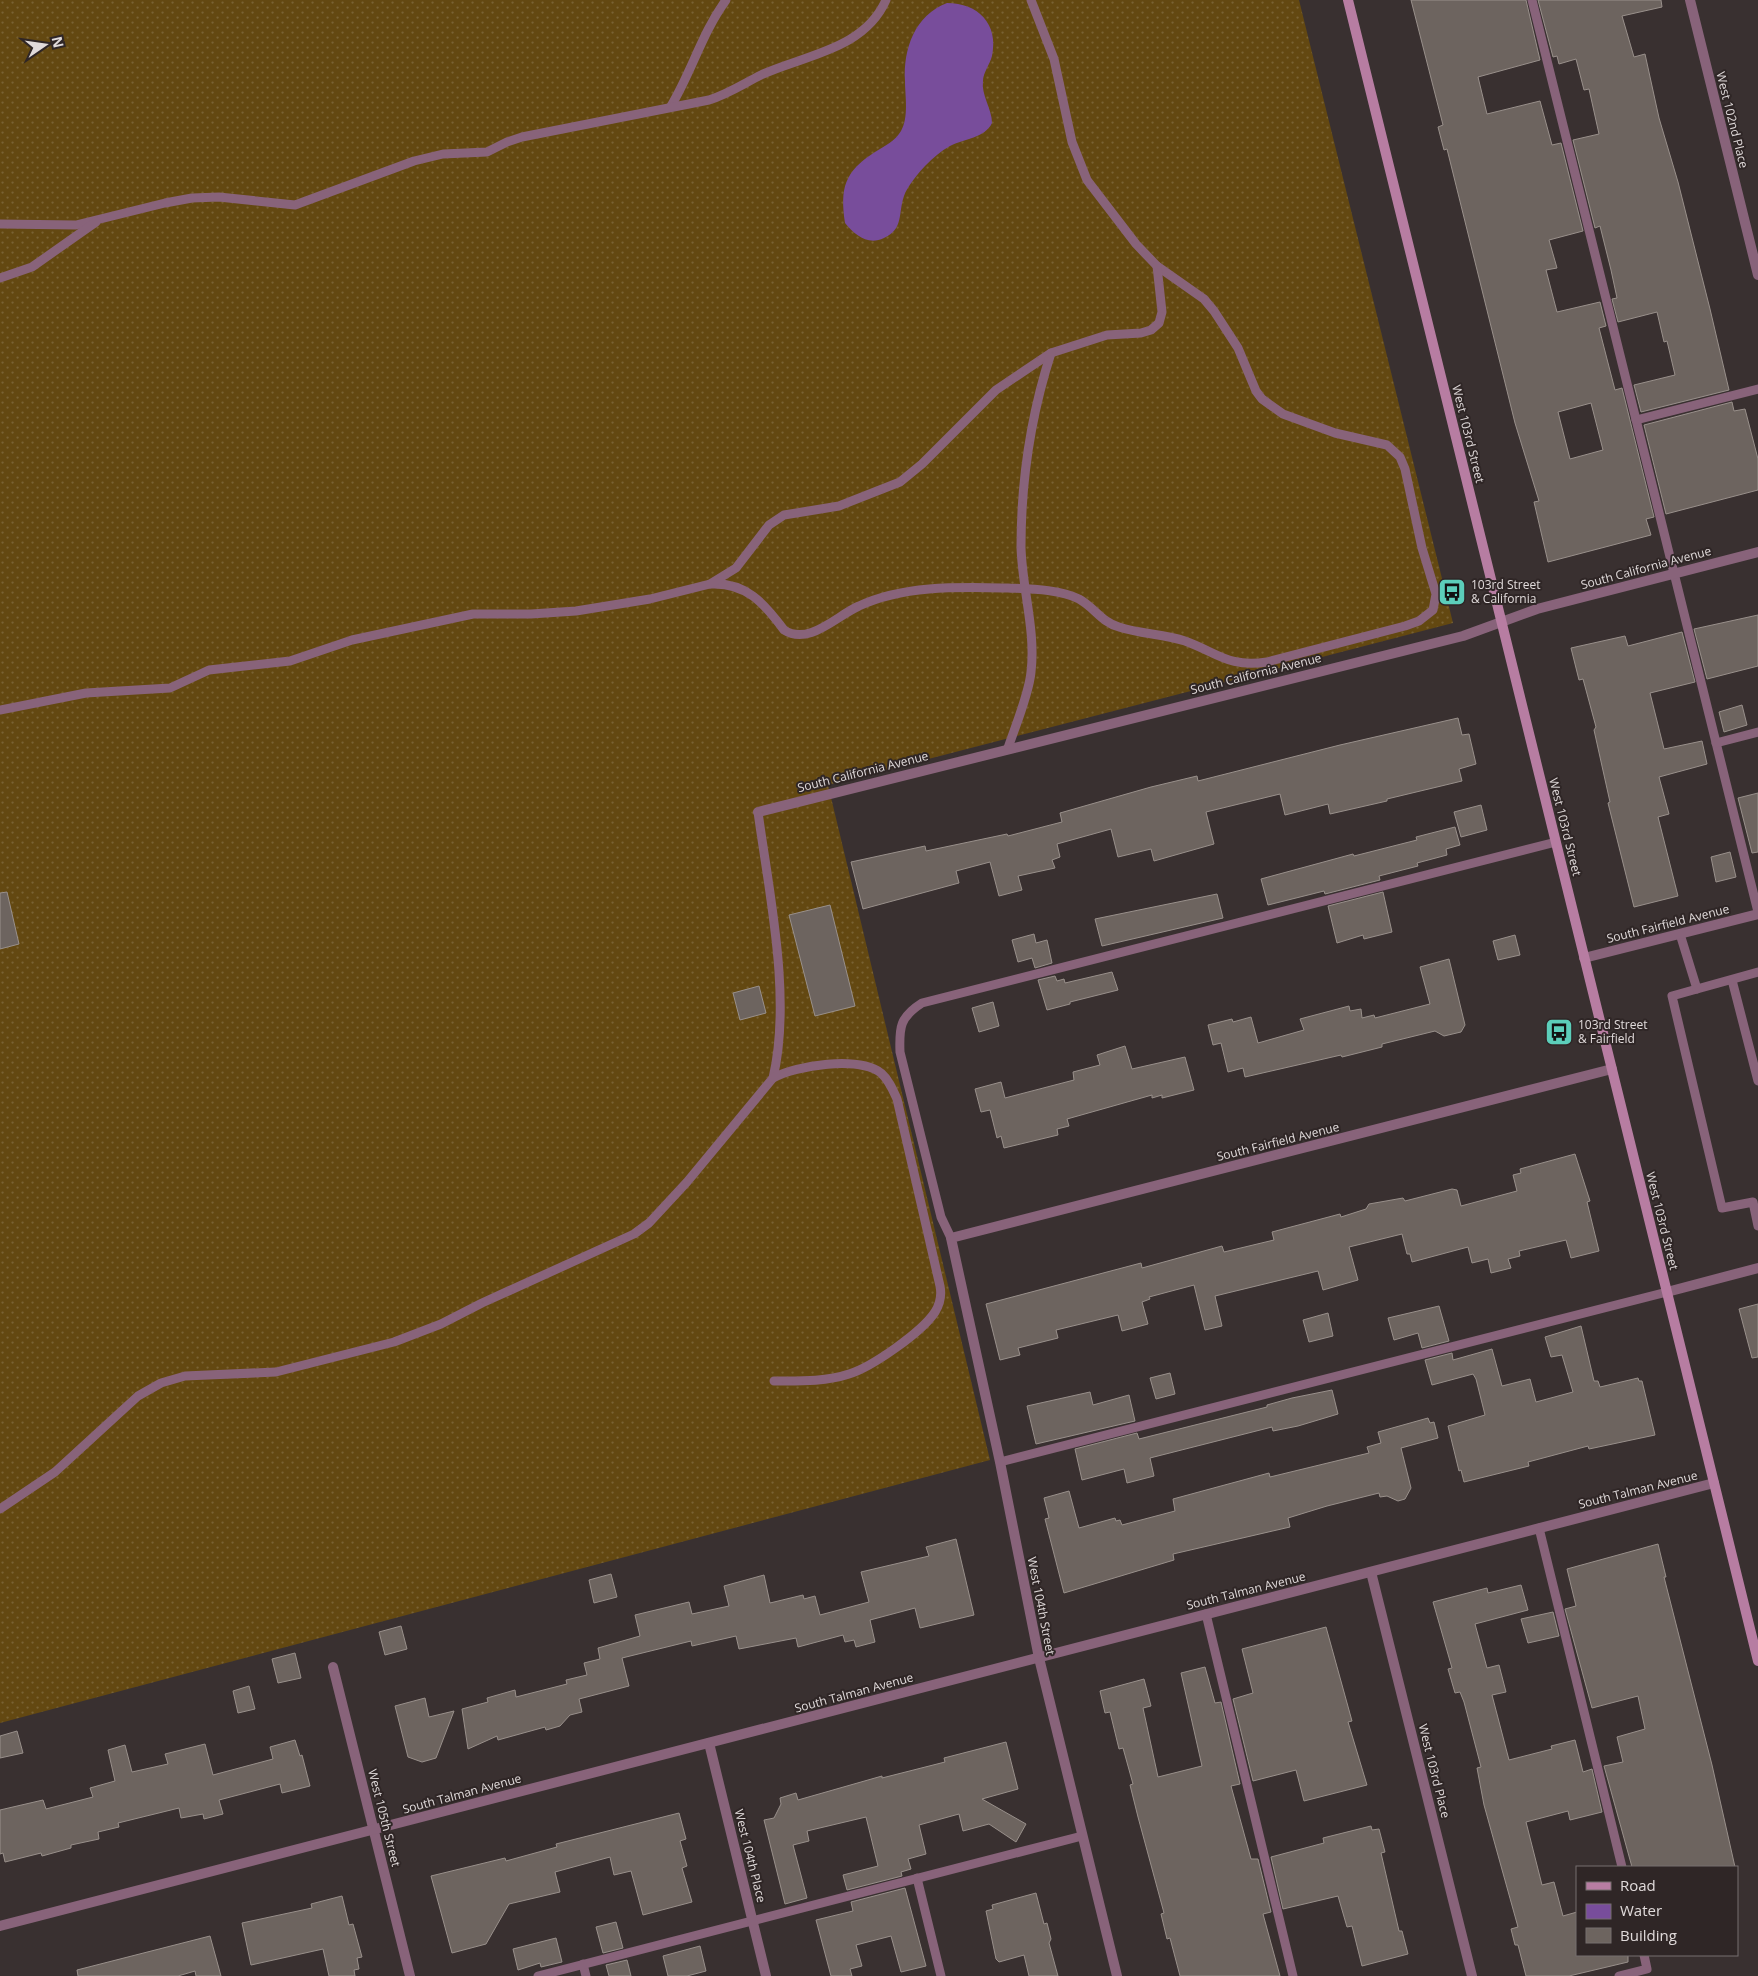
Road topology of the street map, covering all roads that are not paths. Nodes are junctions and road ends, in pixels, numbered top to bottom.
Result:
1 (726, 0) edge
2 (886, 0) edge
3 (1031, 0) edge
4 (1348, 0) edge
5 (1532, 0) edge
6 (1690, 0) edge
7 (671, 106) junction
8 (98, 221) junction
9 (0, 224) edge
10 (1157, 266) junction
11 (1758, 275) edge
12 (0, 278) edge
13 (1051, 353) junction
14 (1758, 389) edge
15 (1636, 420) junction
16 (1758, 552) edge
17 (1674, 573) junction
18 (710, 584) junction
19 (1024, 590) junction
20 (1501, 621) junction
21 (0, 710) edge
22 (1758, 732) edge
23 (1716, 743) junction
24 (1008, 748) junction
25 (758, 812) joint
26 (1556, 842) junction
27 (1758, 913) edge
28 (1680, 934) junction
29 (1584, 958) junction
30 (1758, 972) edge
31 (1732, 980) junction
32 (1696, 989) junction
33 (1612, 1069) junction
34 (773, 1078) junction
35 (1758, 1081) edge
36 (1755, 1201) edge
37 (1758, 1226) edge
38 (951, 1238) junction
39 (1758, 1268) edge
40 (1667, 1292) junction
41 (774, 1381) dead end
42 (1000, 1462) junction
43 (1714, 1483) junction
44 (0, 1509) edge
45 (1539, 1528) junction
46 (1371, 1572) junction
47 (1206, 1614) junction
48 (1754, 1625) edge
49 (1039, 1658) junction
50 (1758, 1661) edge
51 (333, 1667) dead end
52 (709, 1743) junction
53 (374, 1830) junction
54 (1082, 1836) junction
55 (1622, 1866) edge
56 (916, 1878) junction
57 (753, 1920) junction
58 (0, 1926) edge
59 (1644, 1956) edge
60 (583, 1964) junction
61 (410, 1976) edge
62 (538, 1976) edge
63 (586, 1976) edge
64 (766, 1976) edge
65 (940, 1976) edge
66 (1117, 1976) edge
67 (1293, 1976) edge
68 (1472, 1976) edge
69 (1619, 1976) edge

1 - 7 lane
2 - 7 lane
3 - 10 lane
4 - 20 main road, West 103rd Street
5 - 15 lane
6 - 11 street, West 102nd Place
7 - 8 lane
8 - 9 lane
8 - 12 lane
10 - 13 lane
10 - 19 lane
13 - 18 lane
13 - 19 lane
14 - 15 lane
15 - 17 lane
16 - 17 street, South California Avenue
17 - 20 street, South California Avenue
17 - 23 lane
18 - 19 lane
18 - 21 lane
19 - 24 lane
20 - 24 street, South California Avenue
20 - 26 main road, West 103rd Street
22 - 23 lane
23 - 27 lane
24 - 25 street, South California Avenue
25 - 34 lane
26 - 29 main road, West 103rd Street
26 - 38 lane
27 - 28 street, South Fairfield Avenue
28 - 29 street, South Fairfield Avenue
28 - 32 lane
29 - 33 main road, West 103rd Street
30 - 31 lane
31 - 32 lane
31 - 35 lane
32 - 36 lane
33 - 38 street, South Fairfield Avenue
33 - 40 main road, West 103rd Street
34 - 41 lane
34 - 44 lane
36 - 37 lane
38 - 42 street, West 104th Street
39 - 40 street
40 - 42 lane
40 - 43 main road, West 103rd Street
42 - 49 street, West 104th Street
43 - 45 street, South Talman Avenue
43 - 48 main road, West 103rd Street
45 - 46 street, South Talman Avenue
45 - 55 lane
46 - 47 street, South Talman Avenue
46 - 68 street, West 103rd Place
47 - 49 street, South Talman Avenue
47 - 67 lane
48 - 50 main road, West 103rd Street
49 - 52 street, South Talman Avenue
49 - 54 street, West 104th Street
51 - 53 street, West 105th Street
52 - 53 street, South Talman Avenue
52 - 57 street, West 104th Place
53 - 58 street, South Talman Avenue
53 - 61 street, West 105th Street
54 - 56 lane
54 - 66 street, West 104th Street
56 - 57 lane
56 - 65 lane
57 - 60 lane
57 - 64 street, West 104th Place
59 - 69 lane
60 - 62 lane
60 - 63 lane

